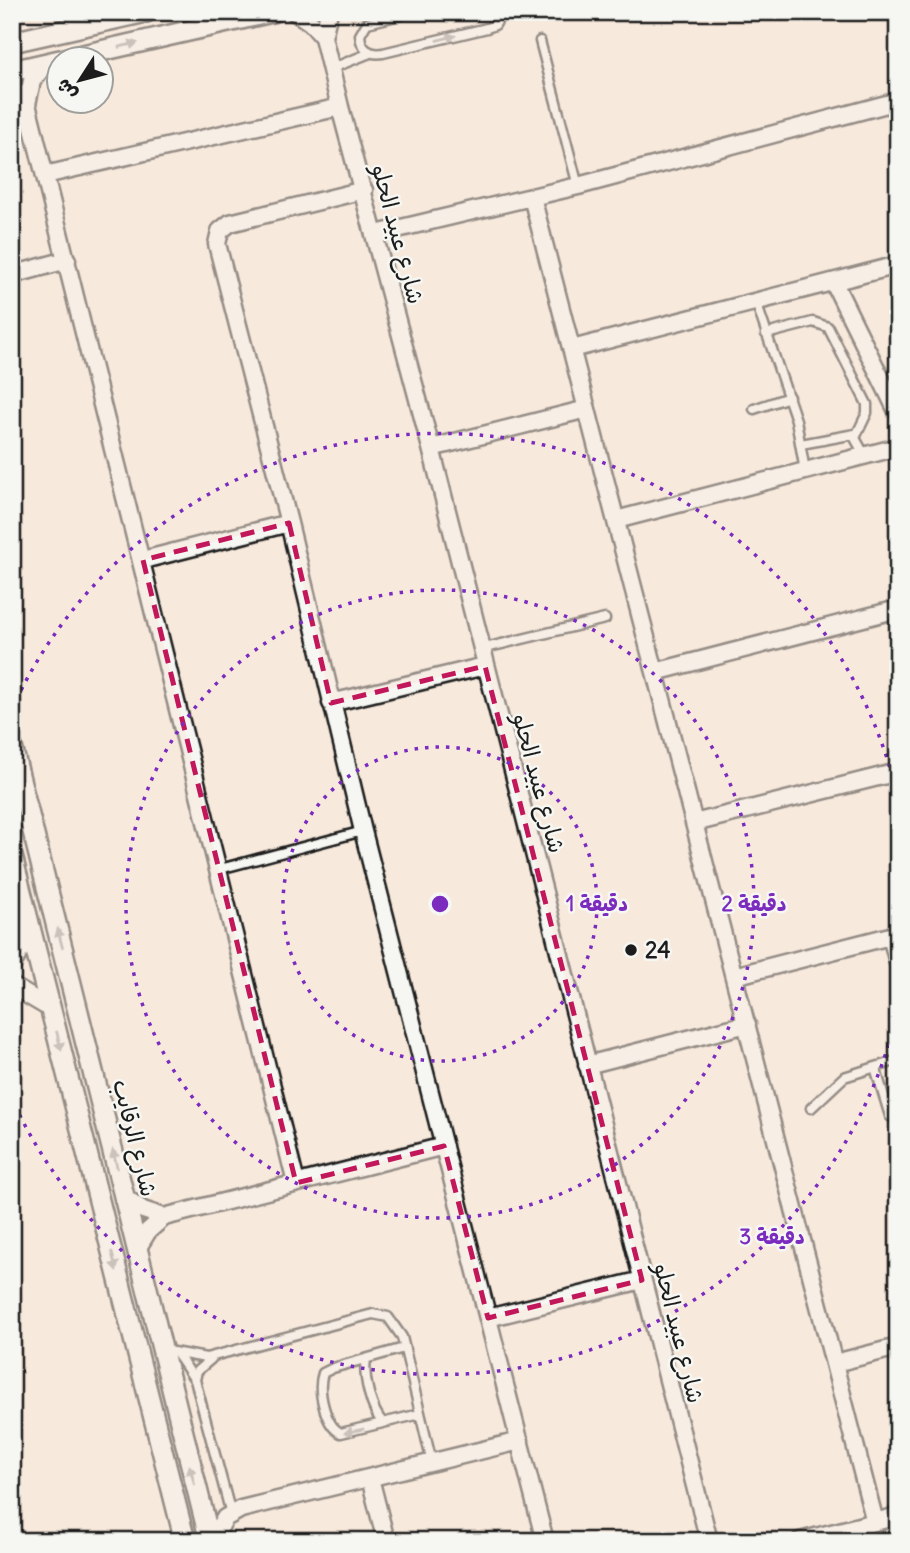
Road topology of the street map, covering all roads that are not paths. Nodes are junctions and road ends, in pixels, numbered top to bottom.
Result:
1 (146, 12) edge
2 (272, 12) edge
3 (295, 12) edge
4 (329, 12) edge
5 (413, 12) edge
6 (502, 12) edge
7 (323, 37) junction
8 (540, 41) dead end
9 (12, 43) edge
10 (116, 47) edge
11 (370, 53) junction
12 (46, 63) edge
13 (46, 69) edge
14 (330, 69) junction
15 (12, 71) edge
16 (12, 87) edge
17 (898, 101) edge
18 (27, 104) junction
19 (340, 107) junction
20 (45, 175) junction
21 (578, 186) junction
22 (364, 190) junction
23 (532, 197) junction
24 (376, 234) junction
25 (67, 260) junction
26 (898, 265) edge
27 (12, 275) edge
28 (834, 282) junction
29 (756, 302) junction
30 (766, 334) junction
31 (572, 349) junction
32 (789, 397) junction
33 (587, 409) junction
34 (754, 410) dead end
35 (898, 413) edge
36 (855, 434) junction
37 (801, 444) junction
38 (898, 447) edge
39 (431, 448) junction
40 (865, 456) junction
41 (805, 471) junction
42 (616, 520) junction
43 (289, 523) junction
44 (143, 560) junction
45 (898, 610) edge
46 (605, 618) dead end
47 (481, 649) junction
48 (485, 666) junction
49 (655, 672) junction
50 (331, 704) junction
51 (12, 747) edge
52 (898, 772) edge
53 (694, 823) junction
54 (363, 831) junction
55 (12, 856) edge
56 (216, 870) junction
57 (31, 931) junction
58 (894, 935) edge
59 (898, 963) edge
60 (12, 965) edge
61 (734, 976) junction
62 (12, 986) edge
63 (51, 1009) junction
64 (747, 1024) junction
65 (898, 1060) edge
66 (587, 1065) junction
67 (875, 1067) junction
68 (811, 1108) dead end
69 (898, 1121) edge
70 (444, 1146) junction
71 (296, 1183) junction
72 (124, 1197) junction
73 (164, 1217) junction
74 (137, 1249) junction
75 (642, 1280) junction
76 (488, 1318) junction
77 (898, 1347) edge
78 (166, 1348) junction
79 (404, 1348) junction
80 (217, 1355) junction
81 (366, 1359) junction
82 (835, 1363) junction
83 (195, 1380) junction
84 (420, 1414) junction
85 (383, 1423) junction
86 (520, 1441) junction
87 (432, 1463) junction
88 (370, 1478) junction
89 (231, 1514) junction
90 (898, 1516) edge
91 (875, 1522) junction
92 (185, 1541) edge
93 (211, 1541) edge
94 (386, 1541) edge
95 (545, 1541) edge
96 (709, 1541) edge
97 (800, 1541) edge

1 - 9 street
10 -> 2 street
3 - 7 street
4 - 7 street, شارع عبيد الحلو
5 - 11 lane
11 -> 6 lane
7 - 14 street, شارع عبيد الحلو
8 - 21 lane
11 - 14 lane
12 - 15 street
13 - 18 street
14 - 19 street, شارع عبيد الحلو
16 - 18 street
17 - 21 street
18 - 20 street
19 - 20 street
19 - 22 street, شارع عبيد الحلو
20 - 25 street
21 - 23 street
22 - 24 street, شارع عبيد الحلو
22 - 43 street
23 - 24 street
23 - 31 street
24 - 39 street, شارع عبيد الحلو
25 - 27 street
25 - 44 street
26 - 28 street
28 - 29 street
28 - 35 street
29 - 30 lane
29 - 31 street
30 - 32 lane
30 - 36 lane
31 - 33 street
32 - 34 lane
32 - 37 lane
33 - 39 street
33 - 42 street
36 - 37 lane
36 - 40 lane
37 - 41 lane
38 - 40 street
39 - 47 street, شارع عبيد الحلو
40 - 41 street
41 - 42 street
42 - 49 street
43 - 44 street
43 - 50 street
44 - 56 street
45 - 49 street
46 - 47 lane
47 - 48 street, شارع عبيد الحلو
48 - 50 street
48 - 66 street, شارع عبيد الحلو
49 - 53 street
50 - 54 street
72 -> 51 street, شارع الرقايب
52 - 53 street
53 - 61 street
54 - 56 lane
54 - 70 street
55 - 57 street
56 - 71 street
57 - 60 street
57 - 63 street
58 - 59 street
58 - 61 street
61 - 64 street
62 - 63 street
63 -> 92 street
64 - 66 street
64 - 82 street
65 - 67 lane
66 - 75 street, شارع عبيد الحلو
67 - 68 lane
67 - 69 lane
70 - 71 street
70 - 76 street
71 - 73 street
72 - 73 street
72 - 74 street, شارع الرقايب
73 - 74 street
74 - 78 street, شارع الرقايب
75 - 76 street
75 - 96 street, شارع عبيد الحلو
76 - 86 street
77 - 82 street
78 - 80 lane
78 - 83 lane
93 -> 78 street, شارع الرقايب
79 - 80 lane
79 - 81 lane
79 - 84 lane
80 - 83 lane
81 - 85 lane
85 -> 81 lane
82 - 91 street
83 - 89 lane
84 - 85 lane
84 - 87 lane
86 - 87 street
86 - 95 street
87 - 88 street
88 - 89 street
88 - 94 street
89 - 93 street
90 - 91 street
91 - 97 street

